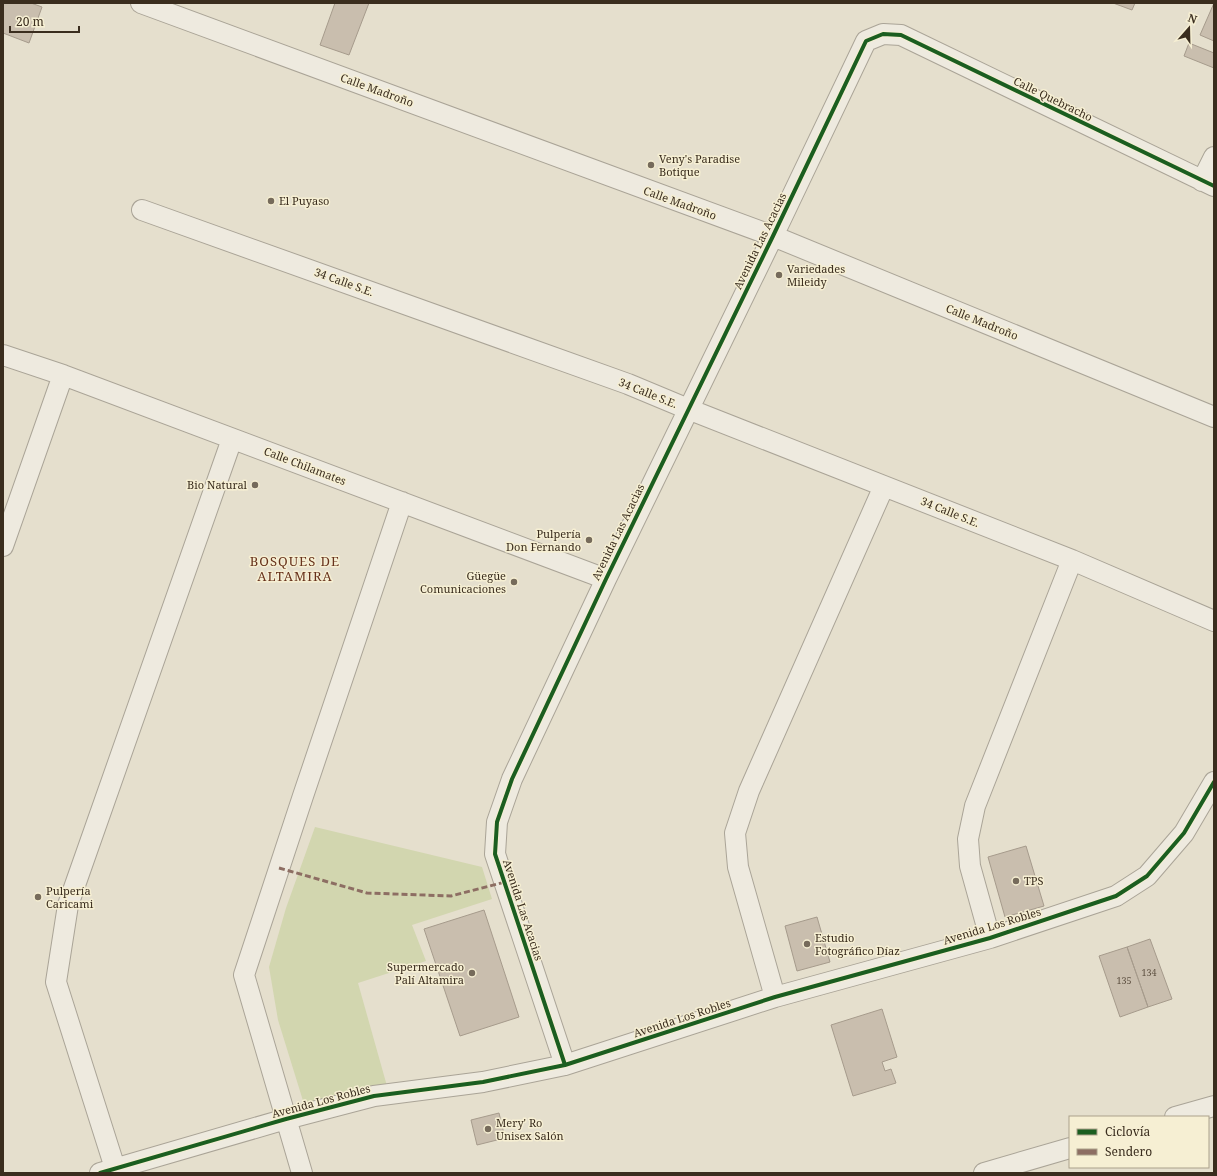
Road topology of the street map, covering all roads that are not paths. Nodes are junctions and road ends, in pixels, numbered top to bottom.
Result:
1 (141, 3) edge
2 (883, 34) joint
3 (1214, 157) edge
4 (1208, 184) edge
5 (142, 210) dead end
6 (773, 236) junction
7 (3, 355) edge
8 (63, 376) junction
9 (688, 409) junction
10 (1214, 417) edge
11 (232, 438) junction
12 (884, 486) junction
13 (402, 502) junction
14 (3, 546) edge
15 (1072, 560) junction
16 (606, 579) junction
17 (1214, 621) edge
18 (1214, 782) edge
19 (990, 938) junction
20 (775, 997) junction
21 (565, 1065) junction
22 (1214, 1106) edge
23 (1179, 1116) edge
24 (286, 1119) junction
25 (1069, 1148) edge
26 (107, 1171) edge
27 (302, 1173) edge
28 (984, 1173) edge

1 - 6 street, Calle Madroño
2 - 4 street, Calle Quebracho
2 - 6 street, Avenida Las Acacias
3 - 4 street
5 - 9 street, 34 Calle S.E.
6 - 9 street, Avenida Las Acacias
6 - 10 street, Calle Madroño
7 - 8 street, Calle Chilamates
8 - 11 street, Calle Chilamates
8 - 14 street
9 - 12 street, 34 Calle S.E.
9 - 16 street, Avenida Las Acacias
11 - 13 street, Calle Chilamates
11 - 26 street
12 - 15 street, 34 Calle S.E.
12 - 20 street
13 - 16 street, Calle Chilamates
13 - 24 street
15 - 17 street, 34 Calle S.E.
15 - 19 street
16 - 21 street, Avenida Las Acacias
18 - 19 street, Avenida Los Robles
19 - 20 street, Avenida Los Robles
20 - 21 street, Avenida Los Robles
21 - 24 street, Avenida Los Robles
22 - 23 street
24 - 26 street, Avenida Los Robles
24 - 27 street
25 - 28 street

